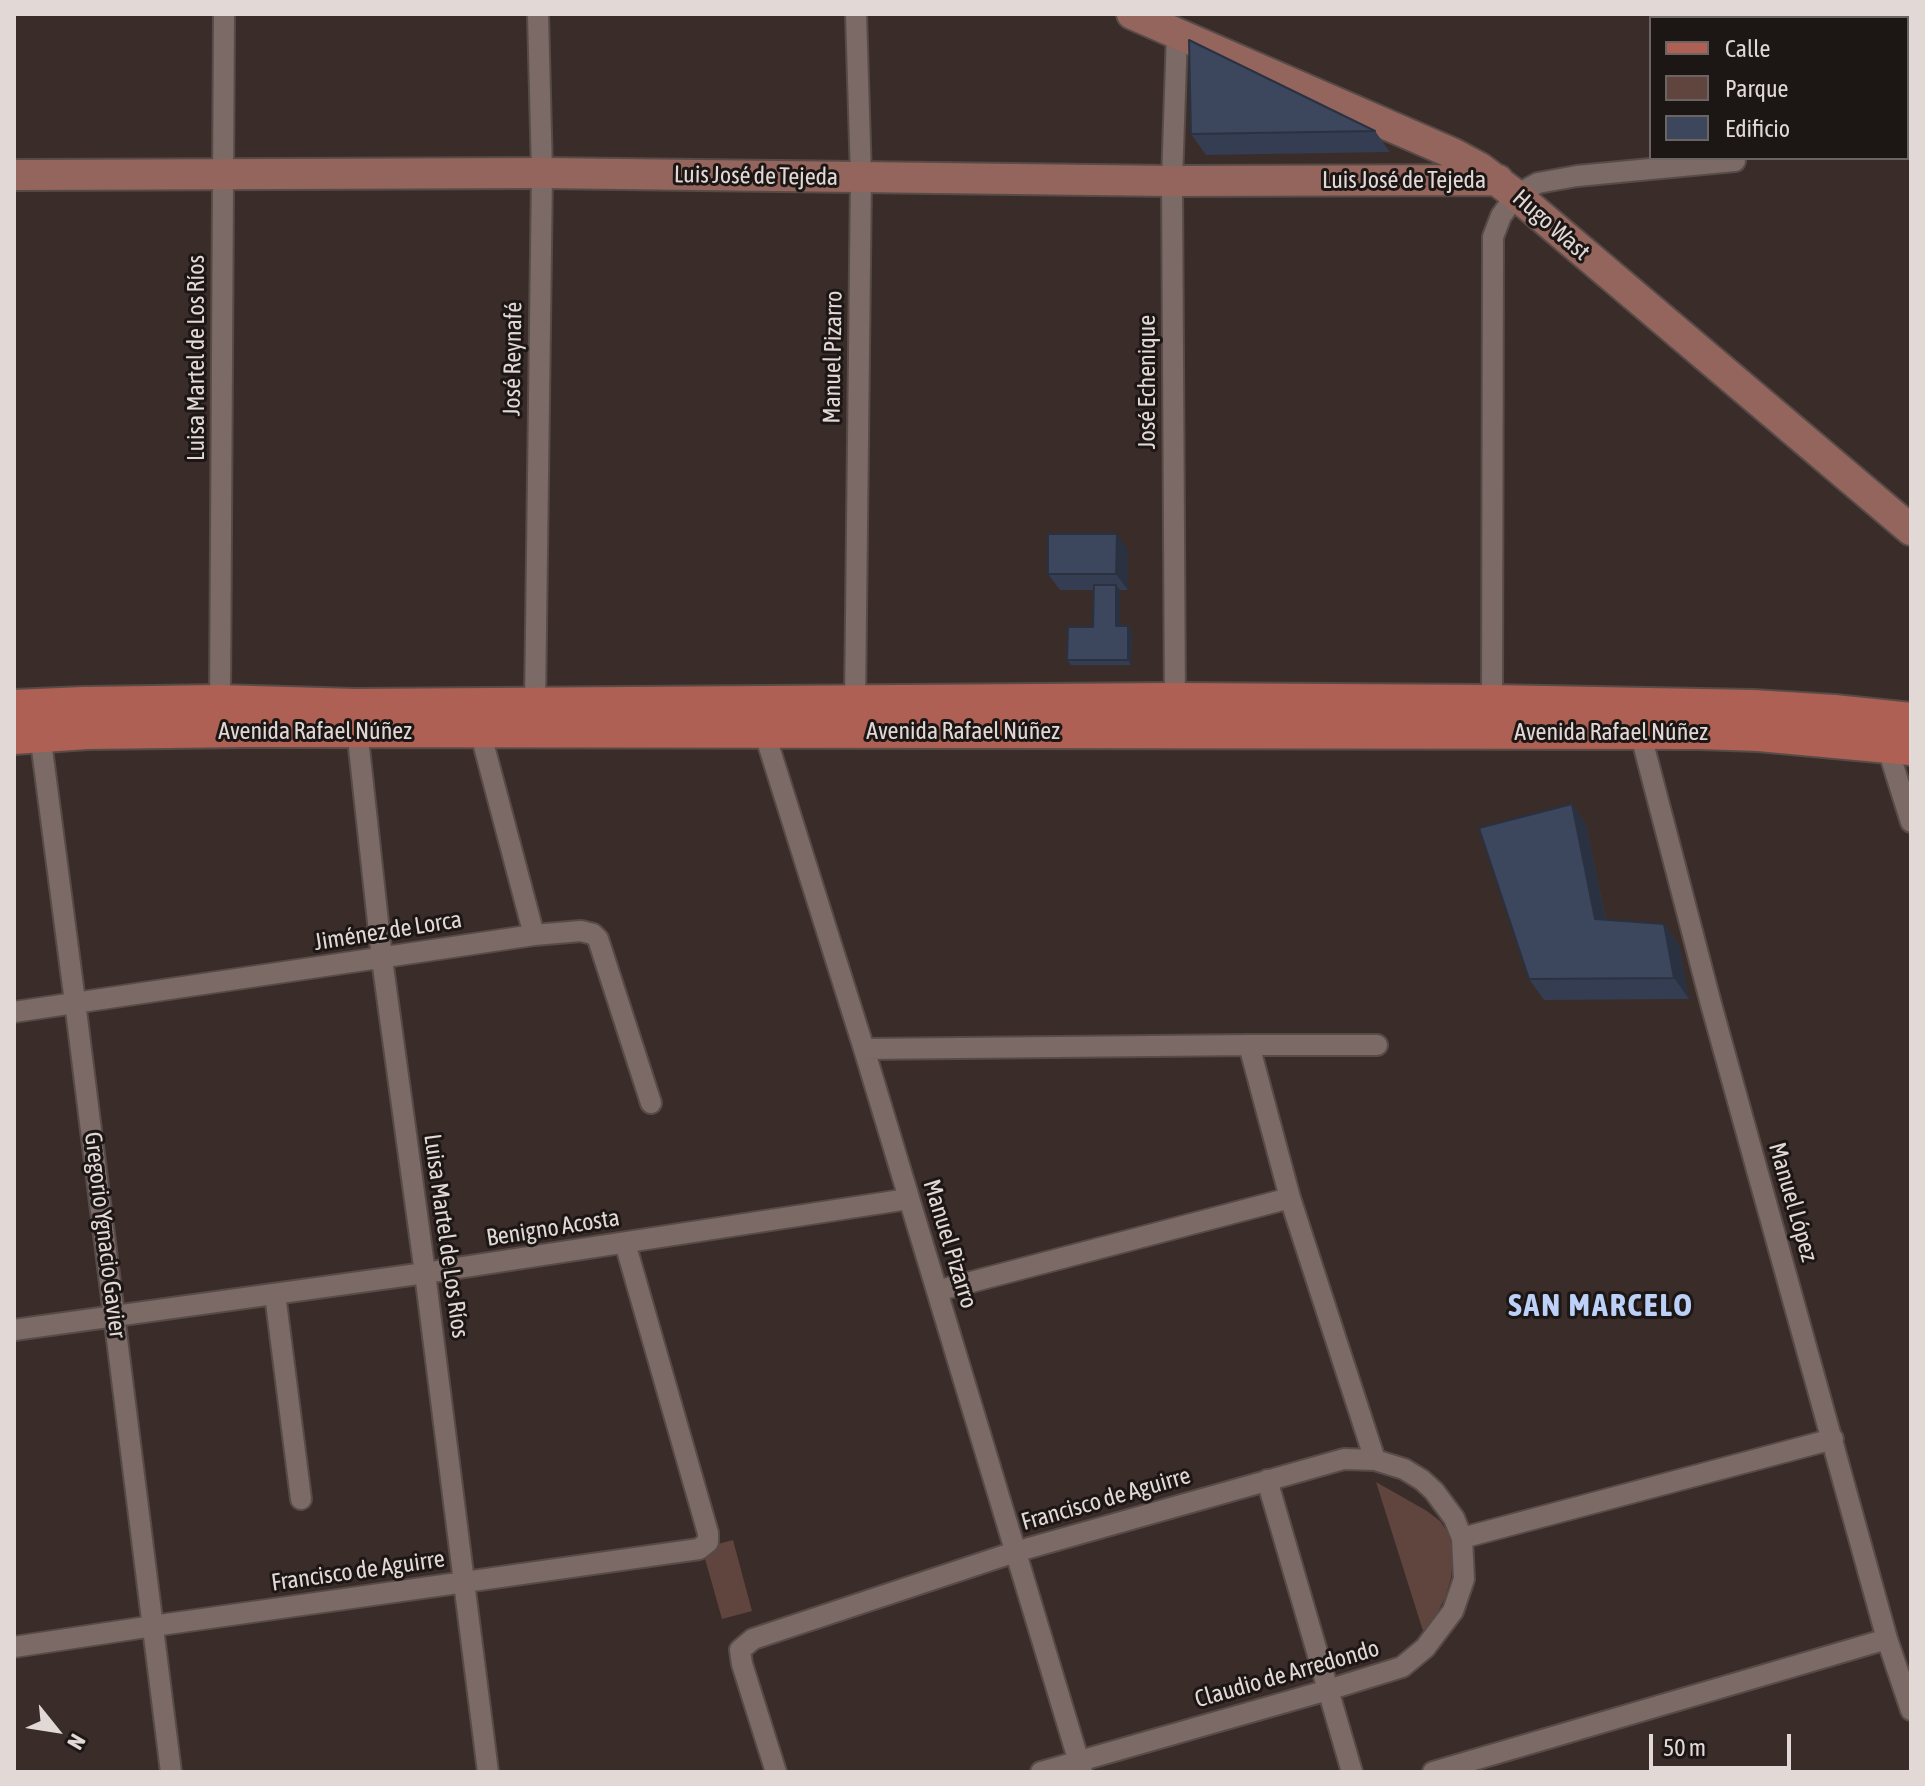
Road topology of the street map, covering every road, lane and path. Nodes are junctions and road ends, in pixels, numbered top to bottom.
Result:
1 (224, 14) edge
2 (538, 14) edge
3 (856, 14) edge
4 (1132, 14) edge
5 (1177, 33) junction
6 (1735, 161) dead end
7 (542, 173) junction
8 (224, 174) junction
9 (14, 175) edge
10 (861, 177) junction
11 (1172, 181) junction
12 (1507, 187) junction
13 (1911, 530) edge
14 (220, 702) junction
15 (855, 702) junction
16 (1492, 702) junction
17 (535, 704) junction
18 (14, 708) edge
19 (1175, 716) junction
20 (356, 718) junction
21 (1642, 718) junction
22 (1911, 720) edge
23 (480, 731) junction
24 (764, 731) junction
25 (27, 736) edge
26 (1899, 747) edge
27 (1911, 822) edge
28 (534, 935) junction
29 (382, 959) junction
30 (75, 1002) junction
31 (14, 1012) edge
32 (1249, 1045) junction
33 (1377, 1045) dead end
34 (864, 1049) junction
35 (651, 1103) dead end
36 (1290, 1198) junction
37 (908, 1199) junction
38 (625, 1243) junction
39 (425, 1273) junction
40 (937, 1291) junction
41 (275, 1294) junction
42 (115, 1316) junction
43 (14, 1330) edge
44 (1833, 1439) junction
45 (1375, 1460) junction
46 (1267, 1480) junction
47 (301, 1499) dead end
48 (1462, 1538) junction
49 (1015, 1552) junction
50 (463, 1583) junction
51 (153, 1626) junction
52 (1887, 1639) junction
53 (14, 1647) edge
54 (1328, 1690) junction
55 (1911, 1710) edge
56 (1081, 1767) edge
57 (171, 1772) edge
58 (488, 1772) edge
59 (776, 1772) edge
60 (1041, 1772) edge
61 (1352, 1772) edge
62 (1433, 1772) edge

1 - 8 street, Luisa Martel de Los Ríos
2 - 7 street, José Reynafé
3 - 10 street, Manuel Pizarro
4 - 5 main road, Hugo Wast
5 - 11 street, José Echenique
5 - 12 main road, Hugo Wast
6 - 12 street, Luis José de Tejeda
7 - 8 main road, Luis José de Tejeda
7 - 10 main road, Luis José de Tejeda
7 - 17 street, José Reynafé
8 - 9 main road, Luis José de Tejeda
8 - 14 street, Luisa Martel de Los Ríos
10 - 11 main road, Luis José de Tejeda
10 - 15 street, Manuel Pizarro
11 - 12 main road, Luis José de Tejeda
11 - 19 street, José Echenique
12 - 13 main road, Hugo Wast
12 - 16 street
14 - 18 main road, Avenida Rafael Núñez
14 - 20 main road, Avenida Rafael Núñez
15 - 17 main road, Avenida Rafael Núñez
15 - 19 main road, Avenida Rafael Núñez
16 - 19 main road, Avenida Rafael Núñez
16 - 21 main road, Avenida Rafael Núñez
17 - 20 main road, Avenida Rafael Núñez
18 - 25 main road
19 - 21 main road, Avenida Rafael Núñez
19 - 24 main road, Avenida Rafael Núñez
20 - 23 main road, Avenida Rafael Núñez
20 - 25 main road, Avenida Rafael Núñez
20 - 29 street, Luisa Martel de Los Ríos
21 - 22 main road, Avenida Rafael Núñez
21 - 26 main road, Avenida Rafael Núñez
21 - 44 street, Manuel López
23 - 24 main road, Avenida Rafael Núñez
23 - 28 street
24 - 34 street, Manuel Pizarro
25 - 30 street, Gregorio Ygnacio Gavier
26 - 27 street
28 - 29 street, Jiménez de Lorca
28 - 35 street, Jiménez de Lorca
29 - 30 street, Jiménez de Lorca
29 - 39 street, Luisa Martel de Los Ríos
30 - 31 street, Jiménez de Lorca
30 - 42 street, Gregorio Ygnacio Gavier
32 - 33 street
32 - 34 street
32 - 36 street
34 - 37 street, Manuel Pizarro
36 - 40 street
36 - 45 street
37 - 38 street, Benigno Acosta
37 - 40 street, Manuel Pizarro
38 - 39 street, Benigno Acosta
38 - 50 street, Francisco de Aguirre
39 - 41 street, Benigno Acosta
39 - 50 street, Luisa Martel de Los Ríos
40 - 49 street, Manuel Pizarro
41 - 42 street, Benigno Acosta
41 - 47 street
42 - 43 street, Benigno Acosta
42 - 51 street, Gregorio Ygnacio Gavier
44 - 48 street
44 - 52 street, Manuel López
45 - 46 street, Francisco de Aguirre
45 - 48 street, Francisco de Aguirre
46 - 49 street, Francisco de Aguirre
46 - 54 street
48 - 54 street, Claudio de Arredondo
49 - 56 street, Manuel Pizarro
49 - 59 street, Francisco de Aguirre
50 - 51 street, Francisco de Aguirre
50 - 58 street, Luisa Martel de Los Ríos
51 - 53 street, Francisco de Aguirre
51 - 57 street, Gregorio Ygnacio Gavier
52 - 55 street, Manuel López
52 - 62 street
54 - 56 street, Claudio de Arredondo
54 - 61 street
56 - 60 street, Claudio de Arredondo

